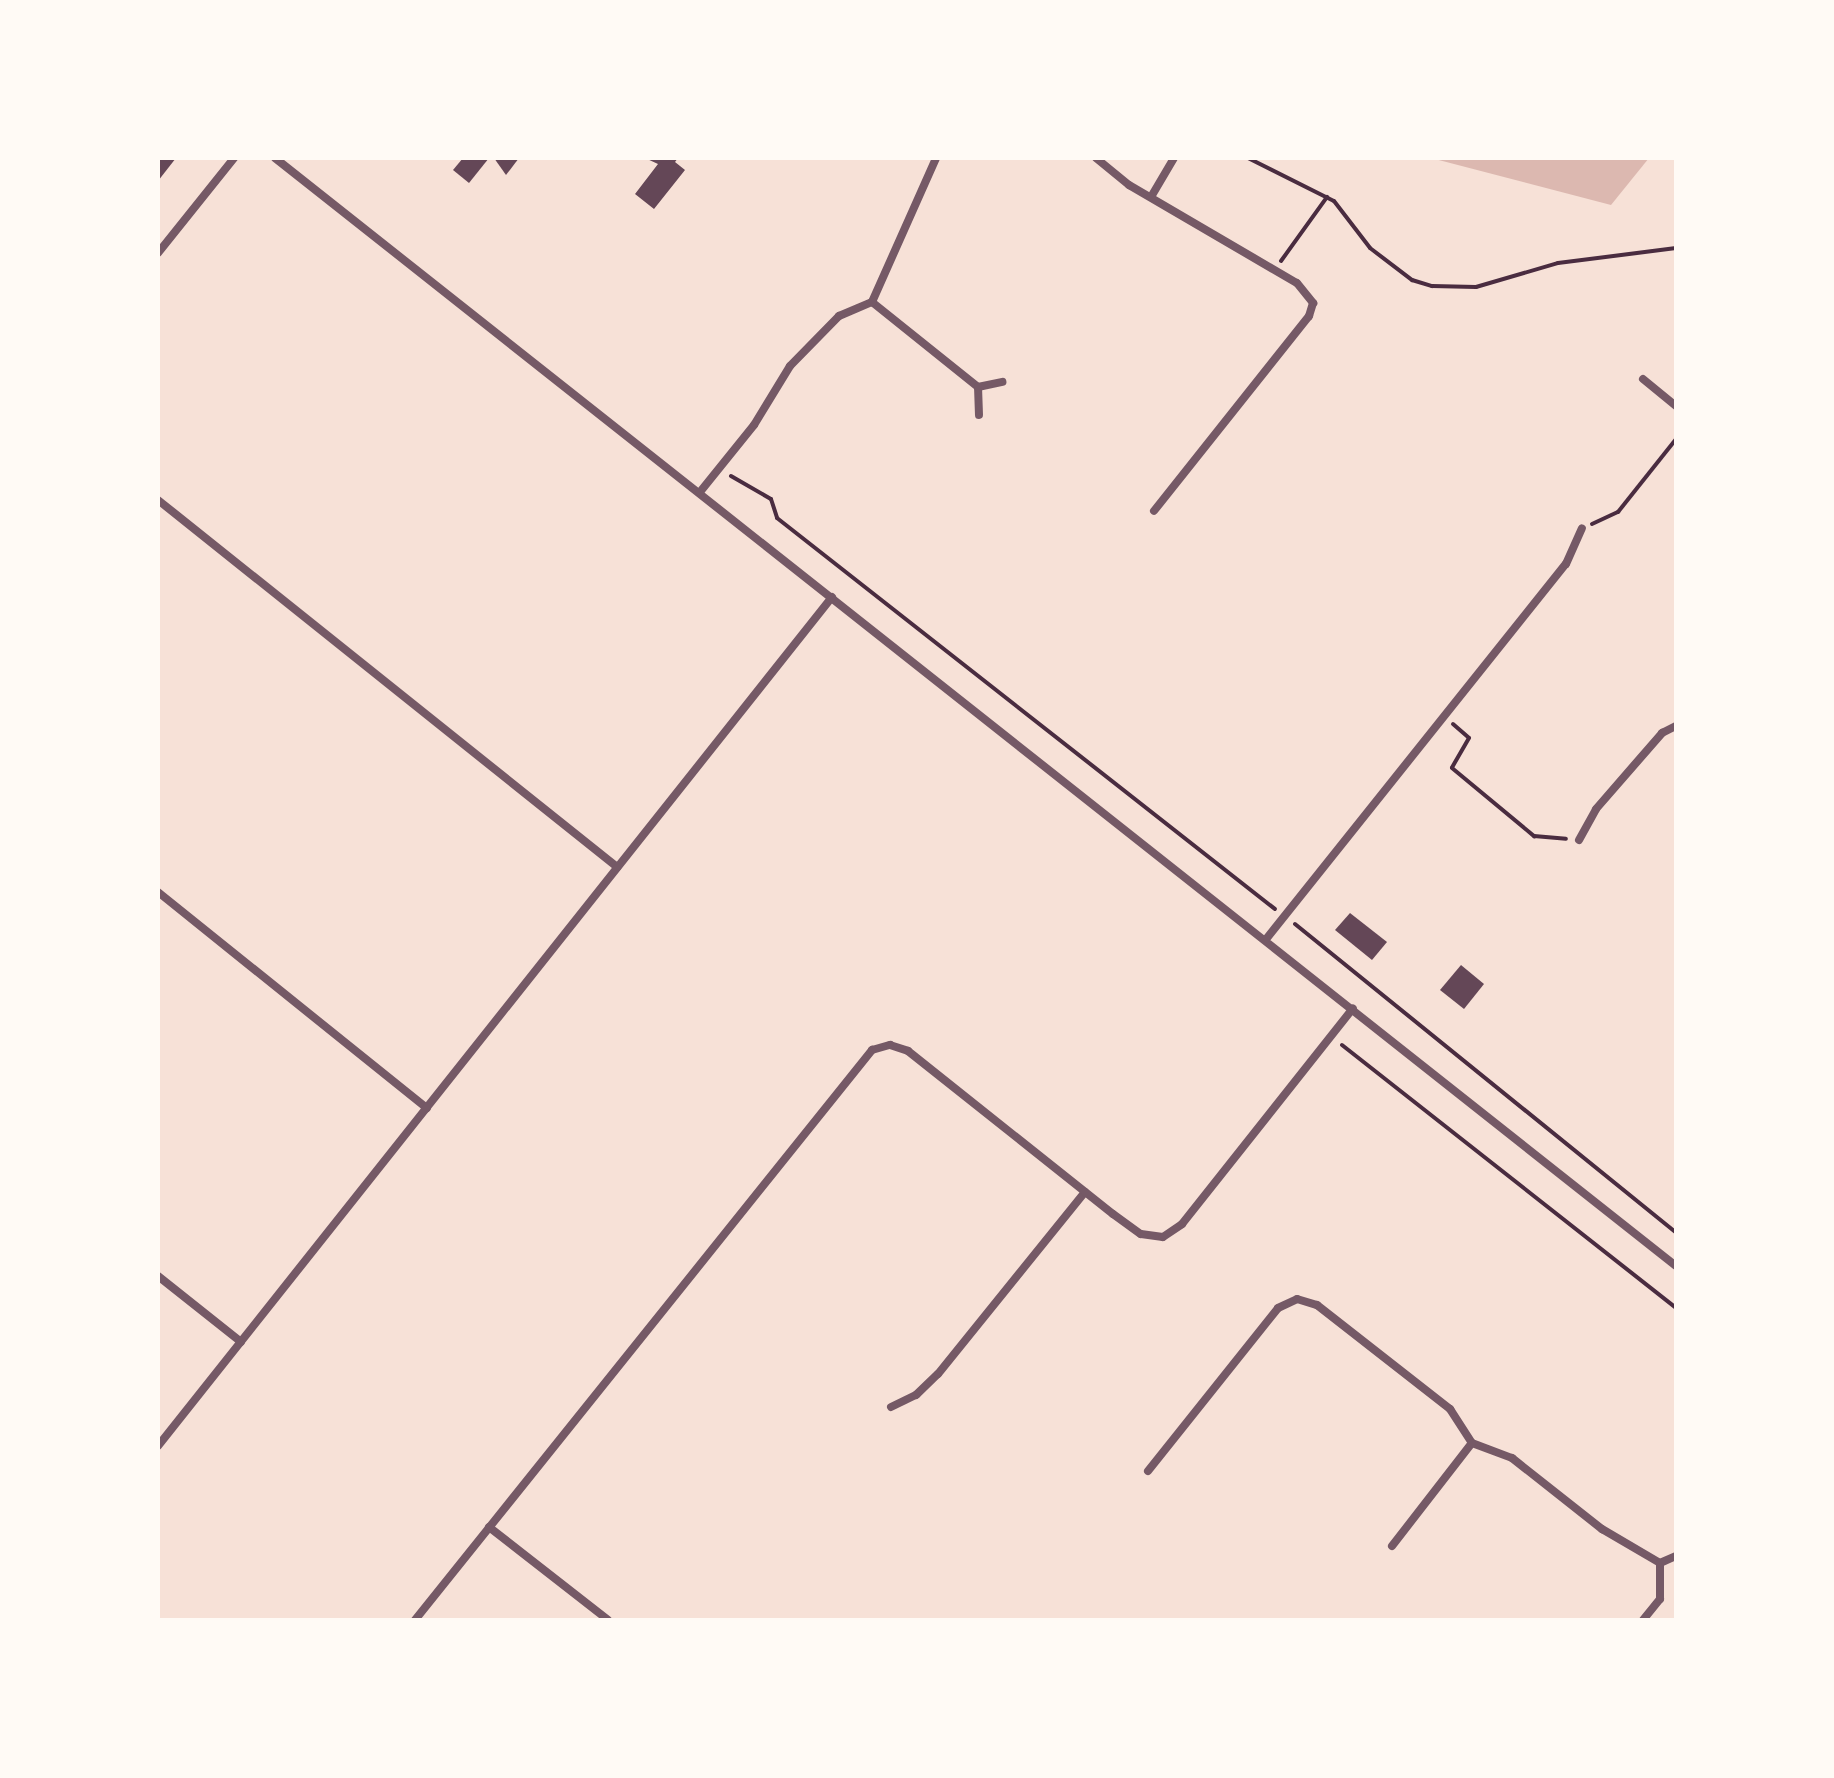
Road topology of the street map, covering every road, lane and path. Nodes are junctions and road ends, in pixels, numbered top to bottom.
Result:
1 (234, 158) edge
2 (275, 158) edge
3 (936, 158) edge
4 (1096, 158) edge
5 (1174, 158) edge
6 (1248, 158) edge
7 (1151, 197) junction
8 (1327, 197) junction
9 (1676, 248) edge
10 (158, 253) edge
11 (1275, 270) junction
12 (872, 302) junction
13 (1643, 379) dead end
14 (1002, 382) dead end
15 (978, 387) junction
16 (1676, 406) edge
17 (979, 415) dead end
18 (1676, 439) edge
19 (719, 468) junction
20 (700, 492) junction
21 (158, 500) edge
22 (1154, 511) dead end
23 (1582, 528) joint
24 (832, 597) junction
25 (1445, 717) junction
26 (1676, 726) edge
27 (1579, 840) joint
28 (617, 867) junction
29 (158, 892) edge
30 (1285, 917) junction
31 (1267, 938) junction
32 (1353, 1008) junction
33 (1330, 1038) junction
34 (427, 1108) junction
35 (1085, 1192) junction
36 (1676, 1233) edge
37 (1676, 1266) edge
38 (158, 1276) edge
39 (1676, 1308) edge
40 (241, 1342) junction
41 (891, 1407) dead end
42 (1472, 1443) junction
43 (158, 1446) edge
44 (1148, 1471) dead end
45 (489, 1527) junction
46 (1392, 1546) dead end
47 (1676, 1556) edge
48 (1660, 1563) junction
49 (415, 1620) edge
50 (608, 1620) edge
51 (1643, 1620) edge

1 - 10 street
2 - 20 street
3 - 12 street
4 - 7 street
5 - 7 street
6 - 8 path
7 - 11 street
8 - 9 path
8 - 11 path
11 - 22 street
12 - 15 street
12 - 19 street
13 - 16 street
14 - 15 street
15 - 17 street
18 - 23 path
19 - 20 street
19 - 30 path
20 - 24 street
21 - 28 street
23 - 25 street
24 - 28 street
24 - 31 street
25 - 27 path
25 - 30 street
26 - 27 street
28 - 34 street
29 - 34 street
30 - 31 street
30 - 36 path
31 - 32 street
32 - 33 street
32 - 37 street
33 - 35 street
33 - 39 path
34 - 40 street
35 - 41 street
35 - 45 street
38 - 40 street
40 - 43 street
42 - 44 street
42 - 46 street
42 - 48 street
45 - 49 street
45 - 50 street
47 - 48 street
48 - 51 street

